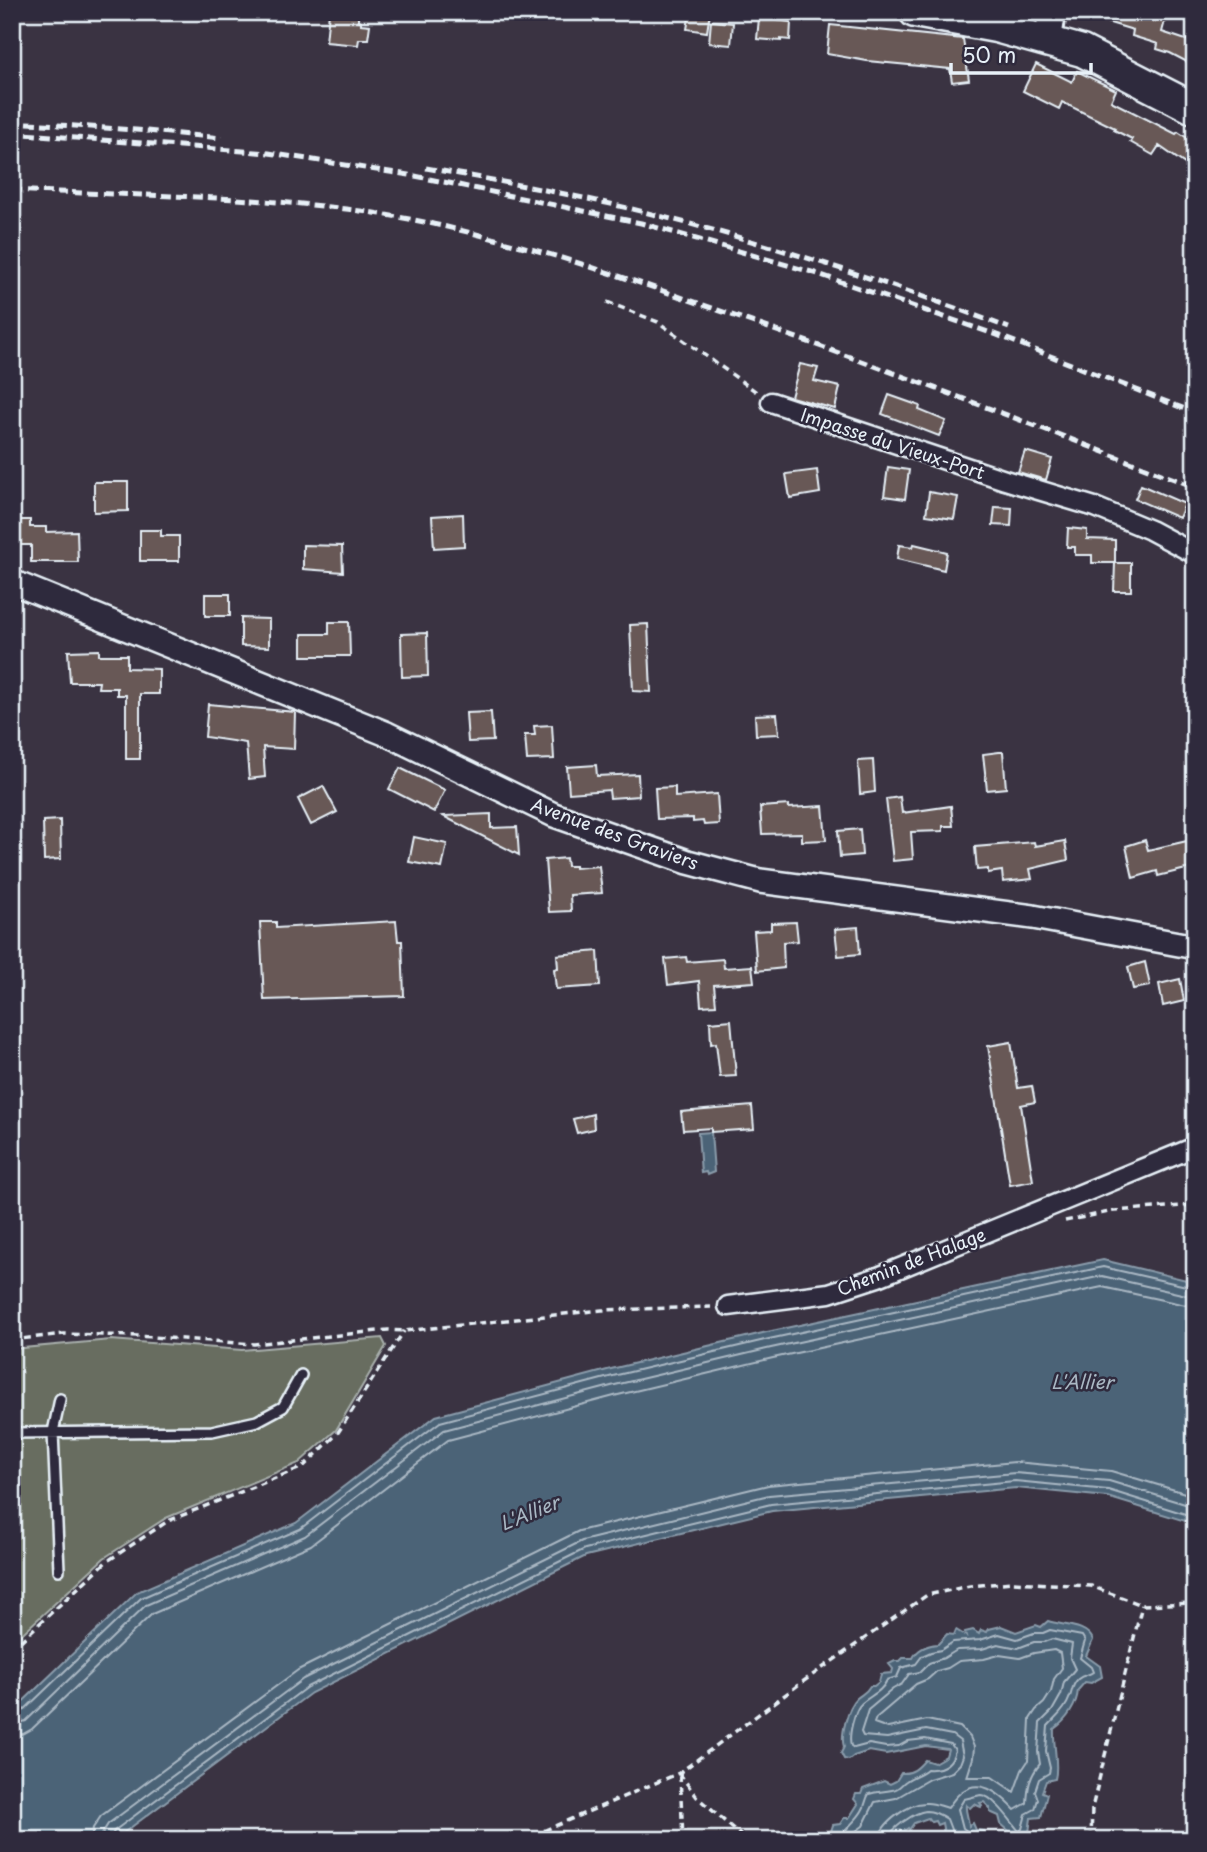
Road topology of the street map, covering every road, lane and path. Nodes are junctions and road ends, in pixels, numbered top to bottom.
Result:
1 (915, 12) edge
2 (1050, 26) edge
3 (1195, 109) edge
4 (607, 302) dead end
5 (771, 402) joint
6 (1195, 554) edge
7 (18, 586) edge
8 (1195, 947) edge
9 (1195, 1147) edge
10 (1195, 1205) edge
11 (1060, 1223) dead end
12 (727, 1306) joint
13 (404, 1331) junction
14 (12, 1340) edge
15 (301, 1375) dead end
16 (60, 1399) dead end
17 (53, 1432) junction
18 (12, 1433) edge
19 (59, 1570) dead end
20 (1195, 1603) edge
21 (1142, 1605) junction
22 (12, 1649) edge
23 (679, 1773) junction
24 (522, 1840) edge
25 (683, 1840) edge
26 (746, 1840) edge
27 (1091, 1840) edge

1 - 2 main road
2 - 3 main road
4 - 5 path
5 - 6 street, Impasse du Vieux-Port
7 - 8 street, Avenue des Graviers
9 - 12 street, Chemin de Halage
10 - 11 path
12 - 13 path
13 - 14 path
13 - 22 path
15 - 17 lane
16 - 17 lane
17 - 18 lane
17 - 19 lane
20 - 21 path
21 - 23 path
21 - 27 path
23 - 24 path
23 - 25 path
23 - 26 path

